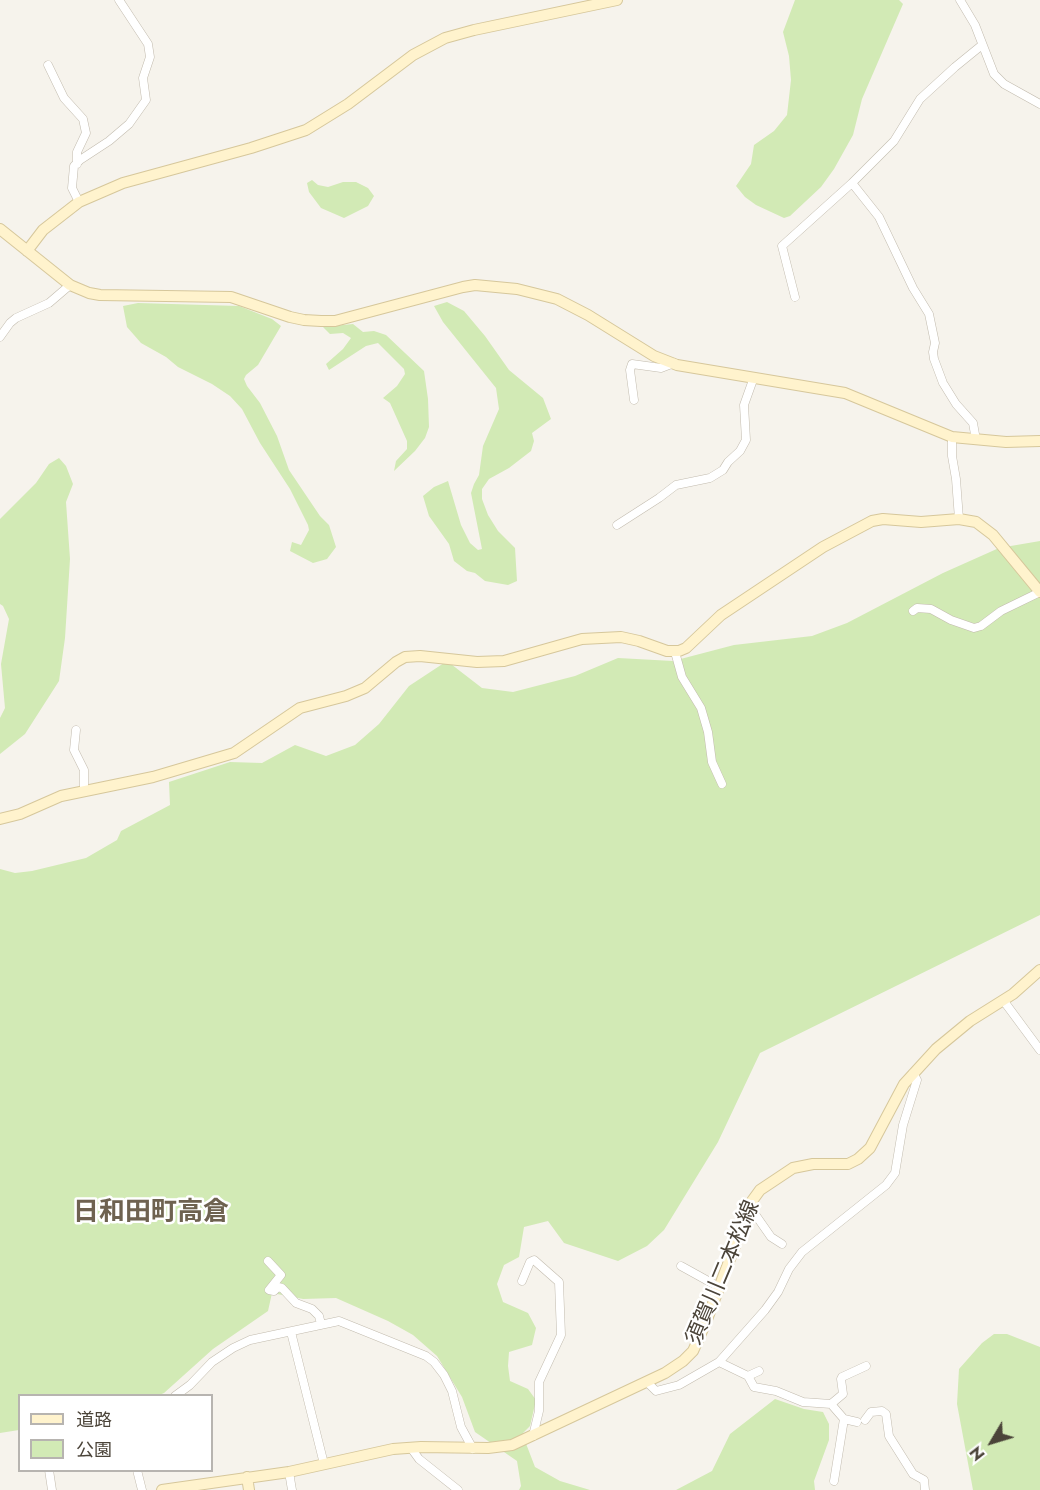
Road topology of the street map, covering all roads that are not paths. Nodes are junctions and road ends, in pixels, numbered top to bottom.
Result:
1 (119, 0) edge
2 (617, 0) edge
3 (960, 0) edge
4 (982, 45) junction
5 (48, 65) dead end
6 (1040, 104) edge
7 (77, 164) junction
8 (852, 183) junction
9 (80, 202) junction
10 (0, 229) edge
11 (27, 251) junction
12 (70, 285) junction
13 (795, 297) dead end
14 (0, 337) edge
15 (674, 363) junction
16 (754, 377) junction
17 (634, 400) dead end
18 (952, 437) junction
19 (976, 440) junction
20 (1040, 441) edge
21 (959, 519) junction
22 (617, 525) dead end
23 (1040, 592) edge
24 (913, 611) dead end
25 (675, 652) junction
26 (76, 730) dead end
27 (722, 784) dead end
28 (84, 792) junction
29 (0, 819) edge
30 (1040, 970) edge
31 (1003, 1000) junction
32 (1040, 1050) edge
33 (914, 1073) junction
34 (750, 1207) junction
35 (782, 1244) dead end
36 (268, 1262) dead end
37 (681, 1266) dead end
38 (522, 1281) dead end
39 (719, 1287) junction
40 (321, 1324) junction
41 (291, 1332) junction
42 (719, 1362) junction
43 (866, 1366) dead end
44 (759, 1371) dead end
45 (748, 1376) junction
46 (647, 1382) junction
47 (176, 1394) edge
48 (831, 1404) junction
49 (844, 1419) junction
50 (533, 1436) junction
51 (411, 1448) junction
52 (473, 1449) junction
53 (324, 1464) junction
54 (49, 1472) edge
55 (138, 1472) edge
56 (289, 1472) junction
57 (247, 1477) junction
58 (834, 1481) dead end
59 (52, 1490) edge
60 (142, 1490) edge
61 (162, 1490) edge
62 (249, 1490) edge
63 (292, 1490) edge
64 (458, 1490) edge
65 (925, 1490) edge

1 - 7 street
2 - 9 street
3 - 4 street
4 - 6 street
4 - 8 street
5 - 7 street
7 - 9 street
8 - 13 street
8 - 19 street
9 - 11 street
10 - 11 street
11 - 12 street
12 - 14 street
12 - 15 street
15 - 16 street
15 - 17 street
16 - 18 street
16 - 22 street
18 - 19 street
18 - 21 street
19 - 20 street
21 - 23 street
21 - 25 street
23 - 24 street
25 - 27 street
25 - 28 street
26 - 28 street
28 - 29 street
30 - 31 street, 須賀川二本松線
31 - 32 street
31 - 33 street, 須賀川二本松線
33 - 34 street, 須賀川二本松線
33 - 42 street
34 - 35 street
34 - 39 street, 須賀川二本松線
36 - 40 street
37 - 39 street
38 - 50 street
39 - 46 street, 須賀川二本松線
40 - 41 street
40 - 52 street
41 - 47 street
41 - 53 street
42 - 45 street
42 - 46 street
43 - 48 street
44 - 45 street
45 - 48 street
46 - 50 street, 須賀川二本松線
48 - 49 street
49 - 58 street
49 - 65 street
50 - 52 street, 須賀川二本松線
51 - 52 street, 須賀川二本松線
51 - 53 street, 須賀川二本松線
51 - 64 street
53 - 56 street, 須賀川二本松線
54 - 59 street
55 - 60 street
56 - 57 street, 須賀川二本松線
56 - 63 street
57 - 61 street, 須賀川二本松線
57 - 62 street

